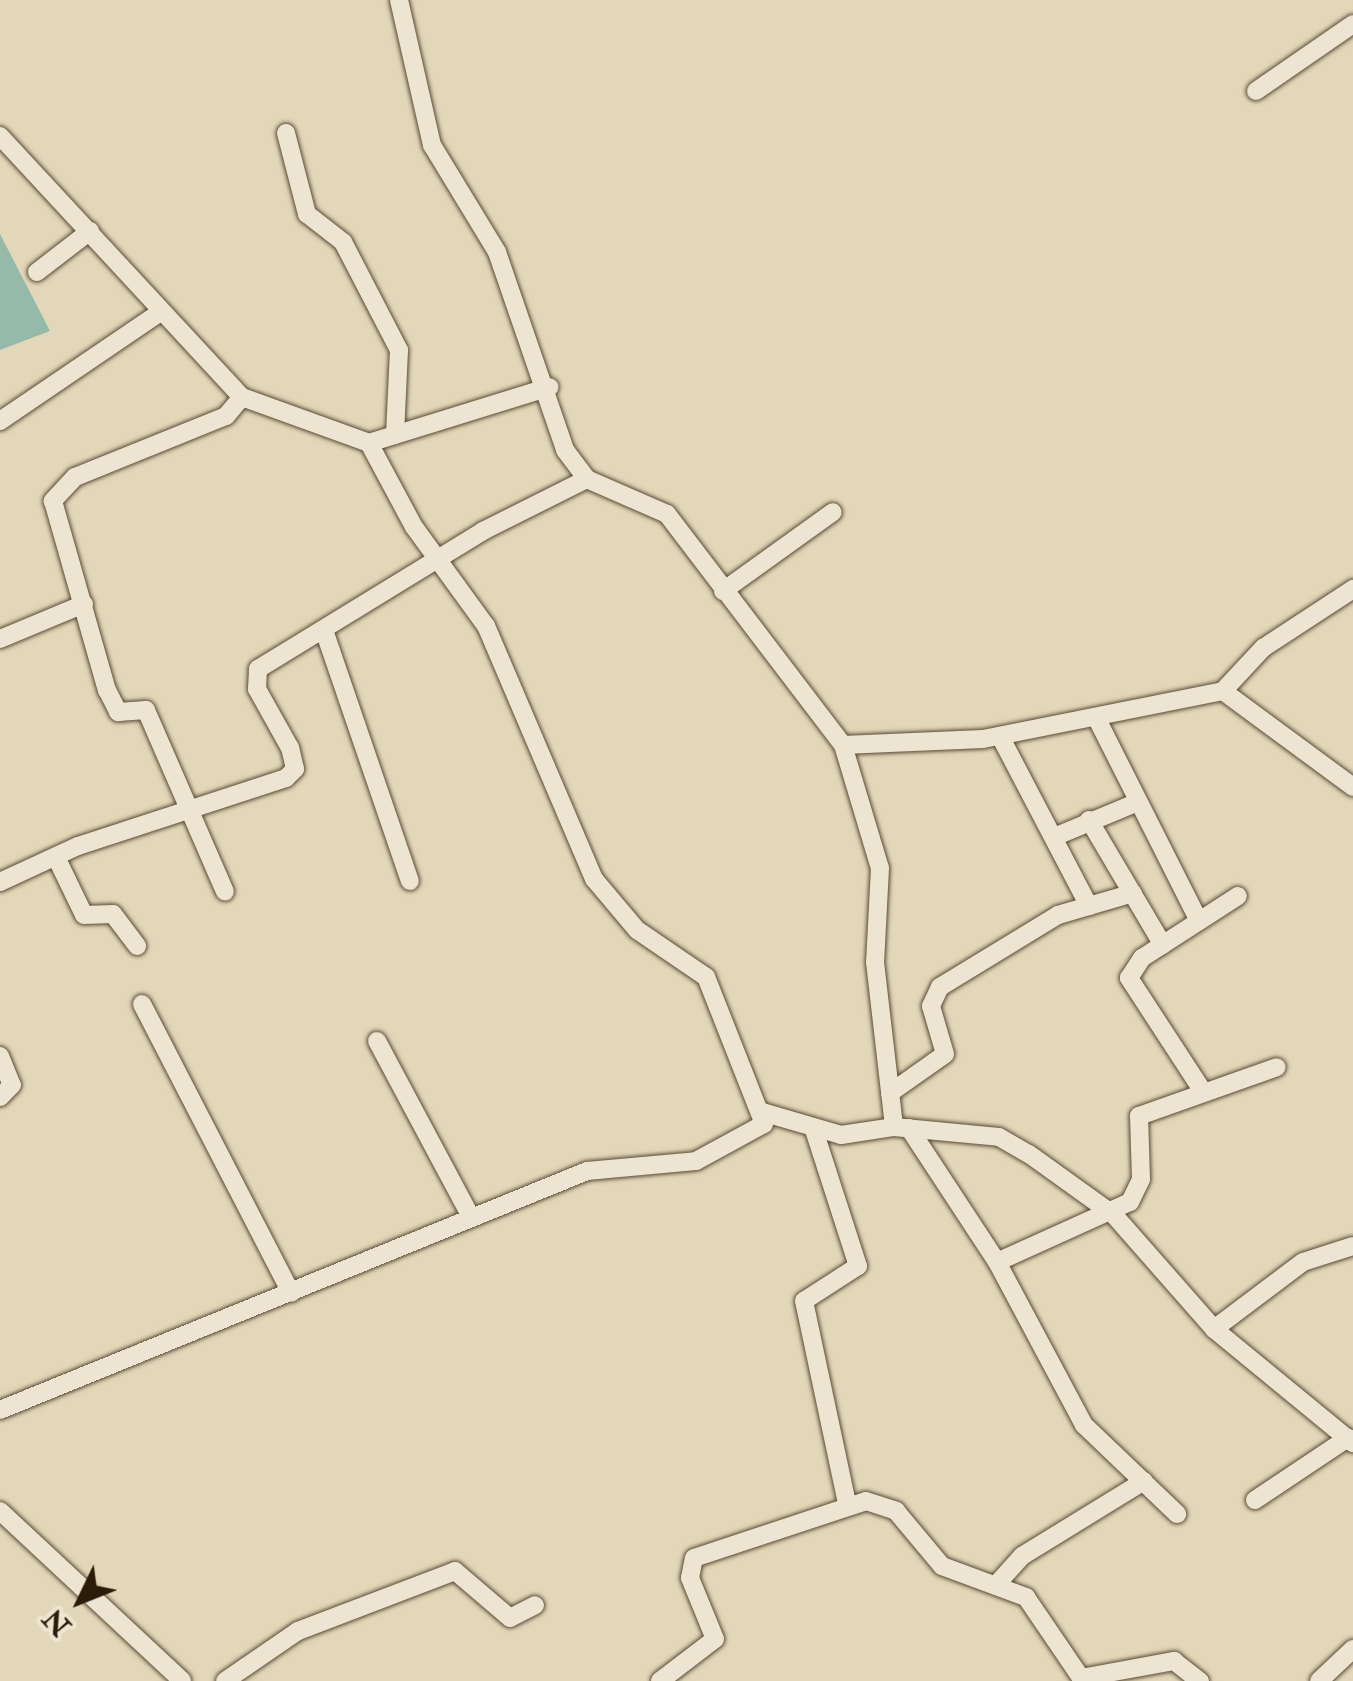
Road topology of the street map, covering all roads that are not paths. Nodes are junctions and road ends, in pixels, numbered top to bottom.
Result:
1 (400, 0) edge
2 (1353, 24) edge
3 (1256, 91) dead end
4 (286, 133) dead end
5 (0, 136) edge
6 (90, 231) junction
7 (36, 272) dead end
8 (159, 314) junction
9 (550, 387) junction
10 (242, 397) junction
11 (0, 421) edge
12 (395, 435) junction
13 (369, 443) junction
14 (587, 479) junction
15 (834, 512) dead end
16 (439, 563) junction
17 (1353, 589) edge
18 (723, 591) junction
19 (84, 604) junction
20 (326, 636) junction
21 (0, 639) edge
22 (1223, 691) junction
23 (1098, 721) junction
24 (1000, 736) junction
25 (843, 745) junction
26 (1353, 787) edge
27 (1138, 802) junction
28 (192, 813) junction
29 (1089, 820) junction
30 (1054, 836) junction
31 (56, 857) junction
32 (410, 881) dead end
33 (0, 882) edge
34 (224, 892) dead end
35 (1133, 893) junction
36 (1238, 896) dead end
37 (1089, 906) junction
38 (1199, 921) junction
39 (1163, 945) junction
40 (137, 946) dead end
41 (142, 1004) dead end
42 (378, 1041) dead end
43 (0, 1056) edge
44 (1276, 1067) dead end
45 (1202, 1090) junction
46 (890, 1092) junction
47 (0, 1097) edge
48 (762, 1112) junction
49 (901, 1128) junction
50 (814, 1130) junction
51 (1114, 1215) junction
52 (471, 1217) junction
53 (1353, 1246) edge
54 (998, 1262) junction
55 (291, 1293) junction
56 (1214, 1329) junction
57 (0, 1410) edge
58 (1350, 1440) edge
59 (1144, 1481) junction
60 (1255, 1500) dead end
61 (848, 1503) junction
62 (0, 1510) edge
63 (1177, 1514) dead end
64 (996, 1585) junction
65 (535, 1606) dead end
66 (1353, 1649) edge
67 (666, 1679) edge
68 (182, 1681) edge
69 (225, 1681) edge
70 (1200, 1681) edge
71 (1319, 1681) edge

1 - 9 street
2 - 3 street
4 - 12 street
5 - 6 street
6 - 7 street
6 - 8 street
8 - 10 street
8 - 11 street
9 - 12 street
9 - 14 street
10 - 13 street
10 - 19 street
12 - 13 street
13 - 16 street
14 - 16 street
14 - 18 street
15 - 18 street
16 - 20 street
16 - 48 street
17 - 22 street
18 - 25 street
19 - 21 street
19 - 28 street
20 - 28 street
20 - 32 street
22 - 23 street
22 - 26 street
23 - 24 street
23 - 27 street
24 - 25 street
24 - 30 street
25 - 46 street
27 - 29 street
27 - 38 street
28 - 31 street
28 - 34 street
29 - 30 street
29 - 35 street
30 - 37 street
31 - 33 street
31 - 40 street
35 - 37 street
35 - 39 street
36 - 38 street
37 - 46 street
38 - 39 street
39 - 45 street
41 - 55 street
42 - 52 street
43 - 47 street
44 - 45 street
45 - 51 street
46 - 49 street
48 - 50 street
48 - 52 street
49 - 50 street
49 - 51 street
49 - 54 street
50 - 61 street
51 - 54 street
51 - 56 street
52 - 55 street
53 - 56 street
54 - 59 street
55 - 57 street
56 - 58 street
58 - 60 street
59 - 63 street
59 - 64 street
61 - 64 street
61 - 67 street
62 - 68 street
64 - 70 street
65 - 69 street
66 - 71 street

